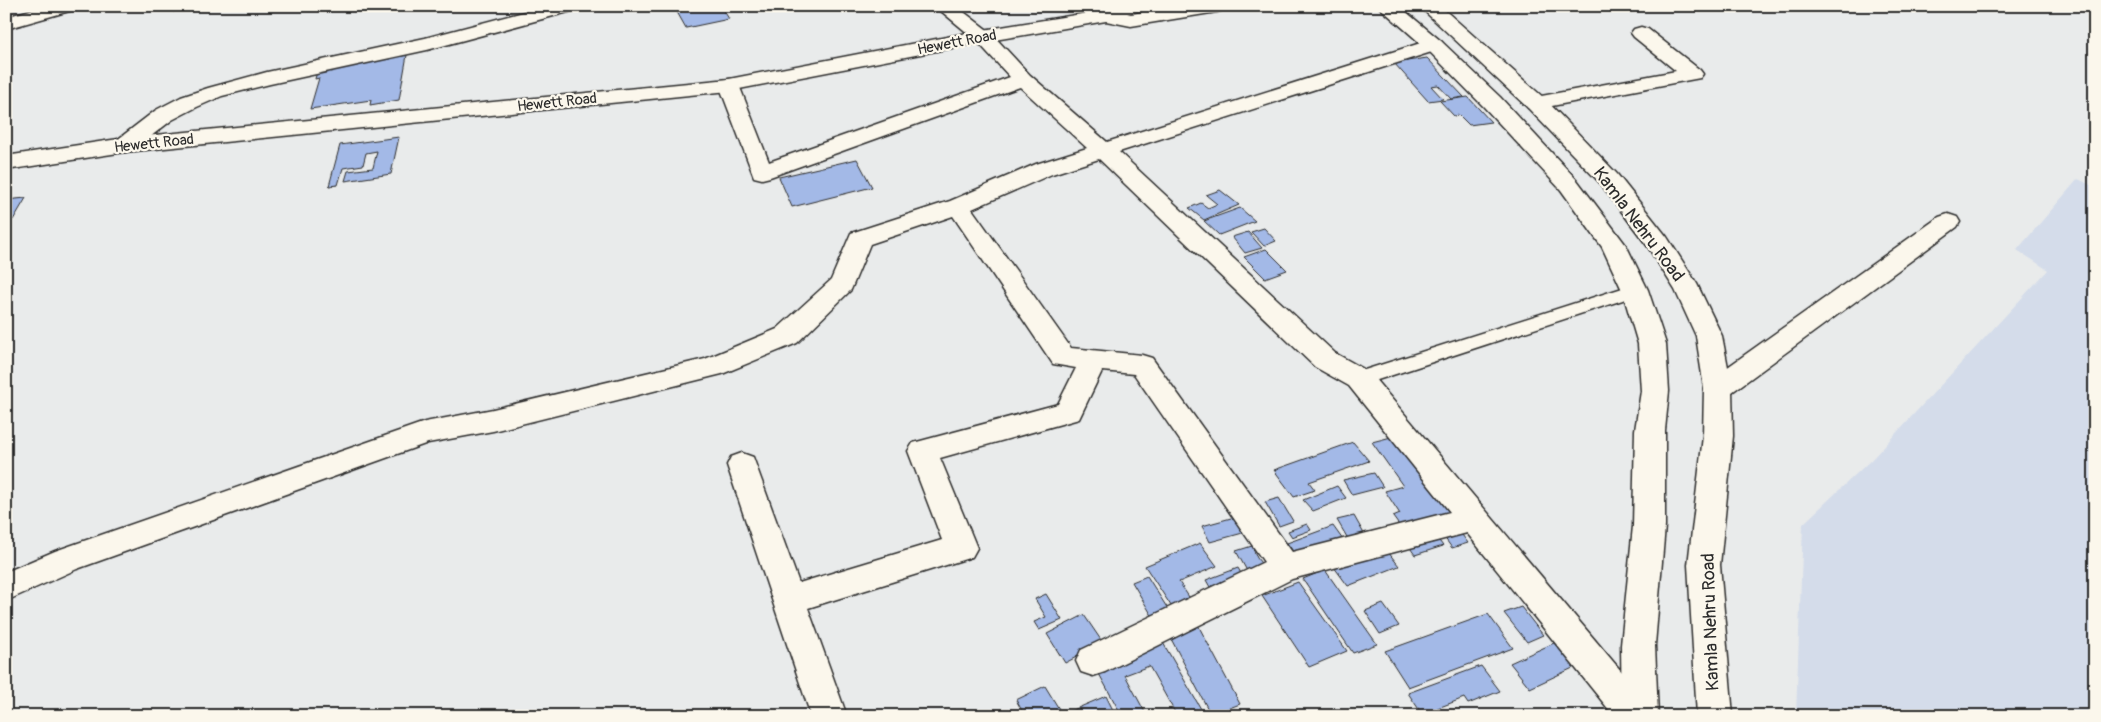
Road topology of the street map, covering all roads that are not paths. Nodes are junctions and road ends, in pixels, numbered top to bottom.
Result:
1 (66, 6) edge
2 (569, 6) edge
3 (944, 6) edge
4 (1134, 6) edge
5 (1217, 6) edge
6 (1387, 6) edge
7 (1428, 6) edge
8 (1104, 16) junction
9 (6, 23) edge
10 (1641, 33) dead end
11 (983, 36) junction
12 (1434, 45) junction
13 (1023, 80) junction
14 (729, 85) junction
15 (1536, 103) junction
16 (125, 145) junction
17 (1102, 150) junction
18 (6, 163) edge
19 (958, 206) junction
20 (1948, 222) dead end
21 (1635, 290) junction
22 (1093, 360) junction
23 (1358, 379) junction
24 (1718, 388) junction
25 (742, 465) dead end
26 (1473, 519) junction
27 (1286, 567) junction
28 (6, 587) edge
29 (789, 600) junction
30 (1093, 661) dead end
31 (829, 716) edge
32 (1636, 716) edge
33 (1640, 716) edge
34 (1715, 716) edge

1 - 9 street
2 - 16 street
3 - 11 street
4 - 8 street, Hewett Road
5 - 8 street, Hewett Road
6 - 12 street, Kamla Nehru Road
7 - 15 street, Kamla Nehru Road
8 - 11 street, Hewett Road
10 - 15 street
11 - 13 street
11 - 14 street, Hewett Road
12 - 17 street
12 - 21 street, Kamla Nehru Road
13 - 14 street
13 - 17 street
14 - 16 street, Hewett Road
15 - 24 street, Kamla Nehru Road
16 - 18 street, Hewett Road
17 - 19 street
17 - 23 street
19 - 22 street
19 - 28 street
20 - 24 street
21 - 23 lane
21 - 33 street, Kamla Nehru Road
22 - 27 street
22 - 29 street
23 - 26 street
24 - 34 street, Kamla Nehru Road
25 - 29 street
26 - 27 street
26 - 32 street
27 - 30 street
29 - 31 street

